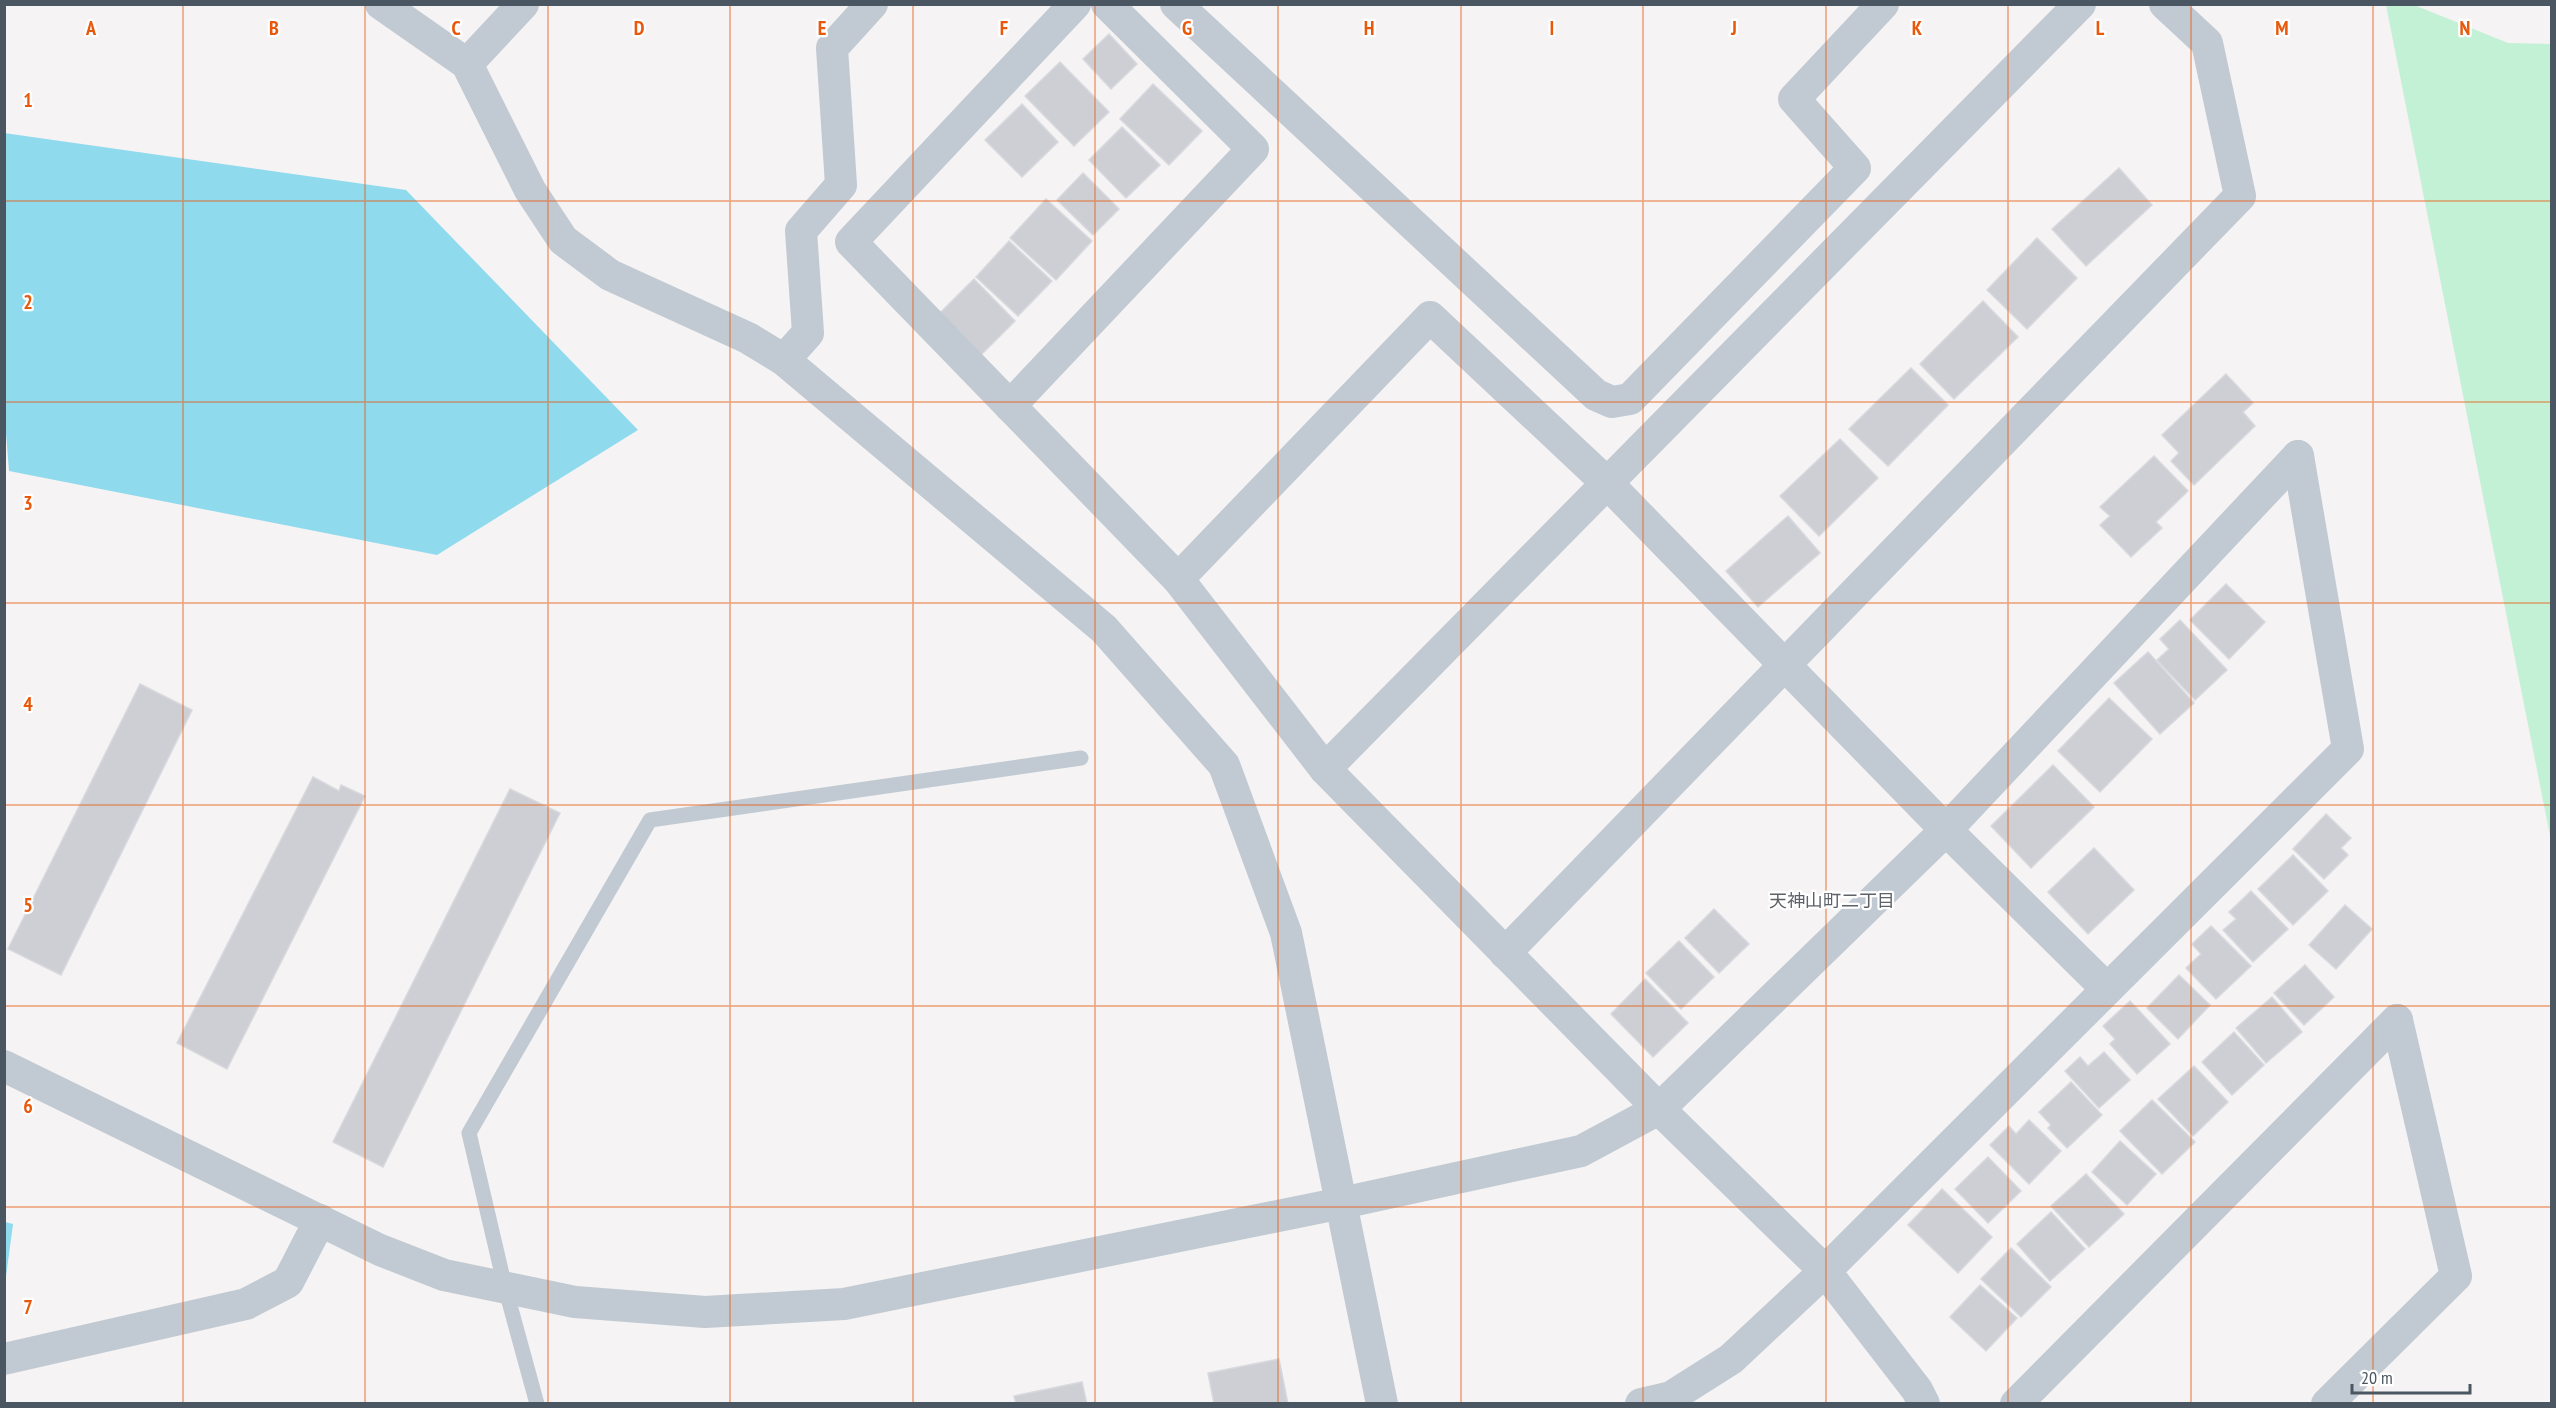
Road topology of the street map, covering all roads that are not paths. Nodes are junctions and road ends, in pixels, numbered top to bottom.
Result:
1 (381, 4) edge
2 (524, 4) edge
3 (872, 4) edge
4 (1076, 4) edge
5 (1107, 4) edge
6 (1176, 4) edge
7 (1882, 4) edge
8 (2080, 4) edge
9 (2165, 4) edge
10 (467, 64) junction
11 (784, 360) junction
12 (1010, 406) junction
13 (1607, 483) junction
14 (1178, 579) junction
15 (1784, 663) junction
16 (1081, 758) dead end
17 (1324, 769) junction
18 (1946, 830) junction
19 (1505, 953) junction
20 (2107, 989) junction
21 (4, 1066) edge
22 (1659, 1109) junction
23 (1342, 1203) junction
24 (320, 1220) junction
25 (1825, 1271) junction
26 (505, 1287) junction
27 (4, 1359) edge
28 (537, 1404) edge
29 (1382, 1404) edge
30 (1641, 1404) edge
31 (1924, 1404) edge
32 (2016, 1404) edge
33 (2326, 1404) edge

1 - 10 street
2 - 10 street
3 - 11 street
4 - 12 street
5 - 12 street
6 - 7 street
8 - 13 street
9 - 15 street
10 - 11 street
11 - 23 street
12 - 14 street
13 - 14 street
13 - 15 street
13 - 17 street
14 - 17 street
15 - 18 street
15 - 19 street
16 - 26 lane
17 - 19 street
18 - 20 street
18 - 20 street
18 - 22 street
19 - 22 street
20 - 25 street
21 - 24 street
22 - 23 street
22 - 25 street
23 - 26 street
23 - 29 street
24 - 26 street
24 - 27 street
25 - 30 street
25 - 31 street
26 - 28 lane
32 - 33 street

